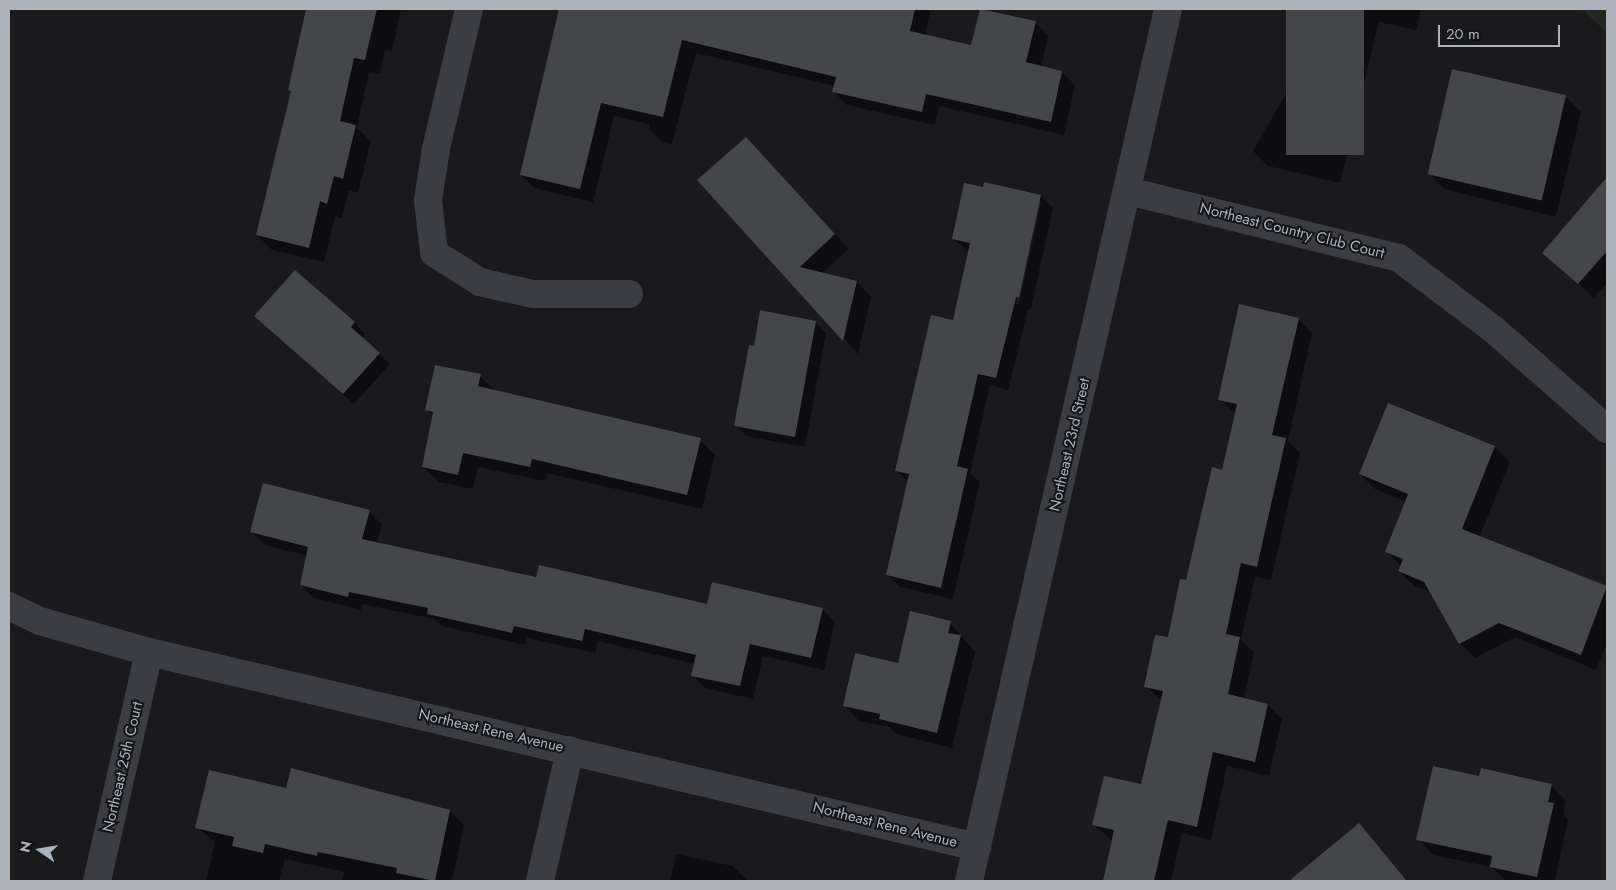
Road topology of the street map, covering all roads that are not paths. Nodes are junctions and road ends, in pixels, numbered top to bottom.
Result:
1 (469, 9) edge
2 (1168, 9) edge
3 (1128, 191) junction
4 (629, 294) dead end
5 (1607, 429) edge
6 (9, 606) edge
7 (149, 652) junction
8 (570, 750) junction
9 (977, 848) junction
10 (97, 881) edge
11 (540, 881) edge
12 (969, 881) edge

1 - 4 street
2 - 3 street, Northeast 23rd Street
3 - 5 street, Northeast Country Club Court
3 - 9 street, Northeast 23rd Street
6 - 7 street, Northeast Rene Avenue
7 - 8 street, Northeast Rene Avenue
7 - 10 street, Northeast 25th Court
8 - 9 street, Northeast Rene Avenue
8 - 11 street
9 - 12 street, Northeast 23rd Street

